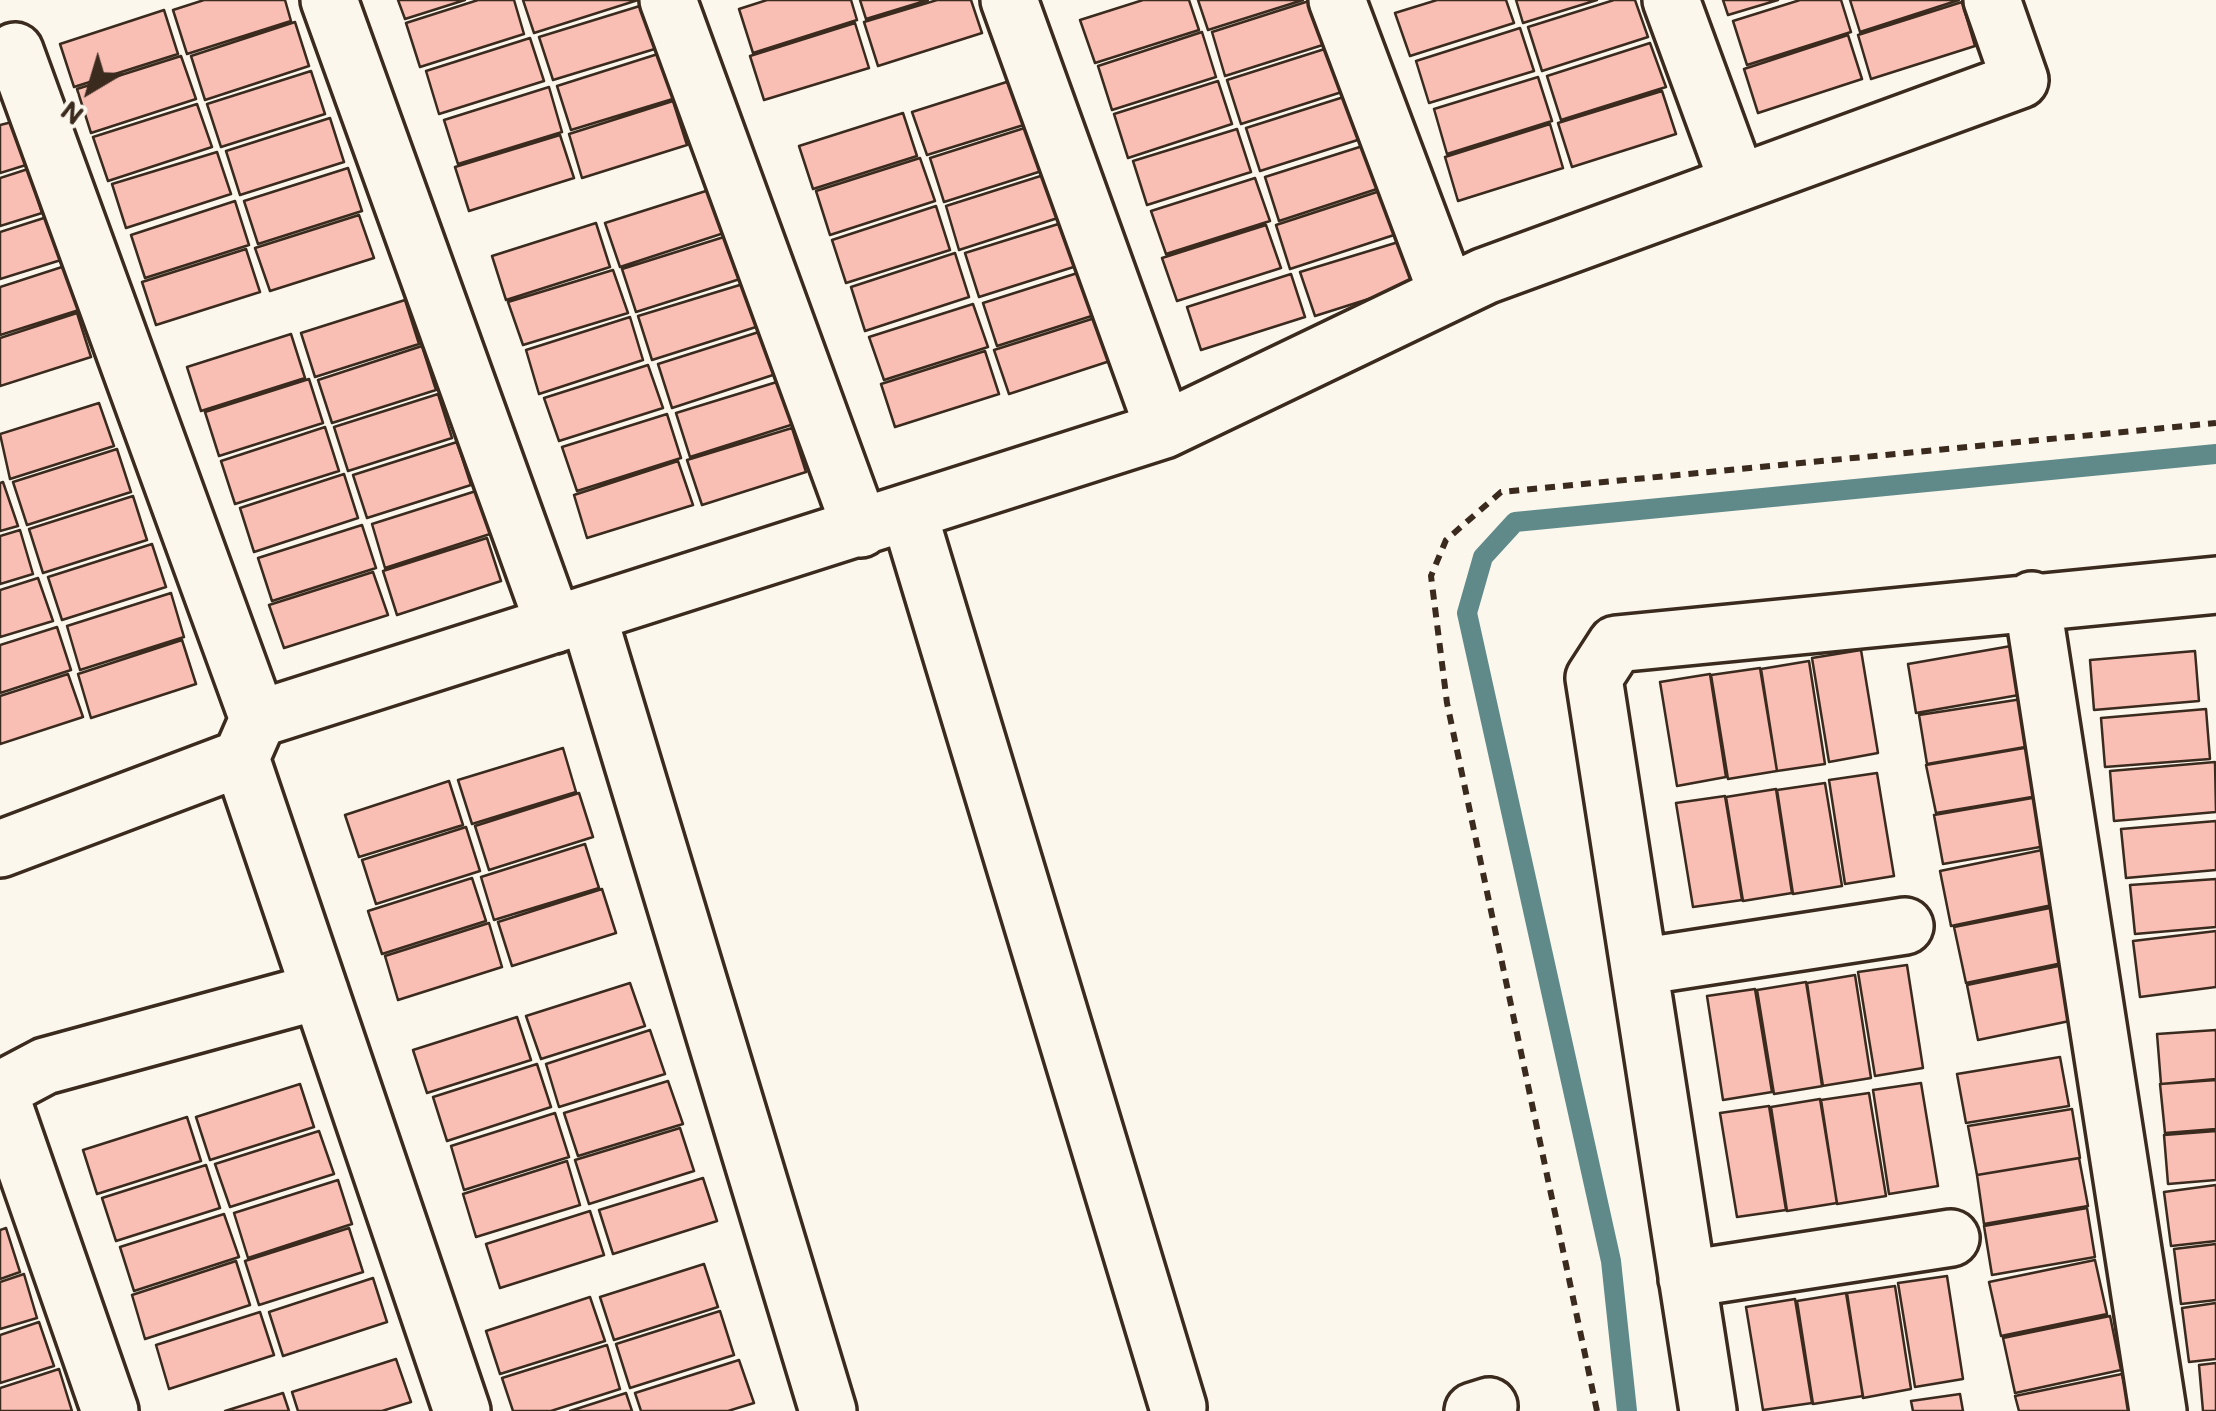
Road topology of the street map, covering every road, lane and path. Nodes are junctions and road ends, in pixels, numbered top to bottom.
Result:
1 (329, 0) edge
2 (668, 0) edge
3 (1009, 0) edge
4 (1337, 0) edge
5 (1671, 0) edge
6 (1992, 0) edge
7 (15, 51) dead end
8 (1738, 184) junction
9 (1448, 293) junction
10 (1164, 430) junction
11 (885, 522) junction
12 (2216, 585) edge
13 (2032, 600) junction
14 (571, 620) junction
15 (250, 738) junction
16 (0, 849) edge
17 (1905, 926) dead end
18 (1639, 968) junction
19 (320, 991) junction
20 (0, 1092) edge
21 (1951, 1238) dead end
22 (1687, 1279) junction
23 (1178, 1406) dead end
24 (110, 1411) edge
25 (462, 1411) edge
26 (828, 1411) edge
27 (1708, 1411) edge
28 (2158, 1411) edge

1 - 14 street
2 - 11 street
3 - 10 street
4 - 9 street
5 - 8 street
6 - 8 street
7 - 15 street
8 - 9 street
9 - 10 street
10 - 11 street
11 - 14 street
11 - 23 street
12 - 13 street
13 - 18 street
13 - 28 street
14 - 15 street
14 - 26 street
15 - 16 street
15 - 19 street
17 - 18 street
18 - 22 street
19 - 20 street
19 - 25 street
20 - 24 street
21 - 22 street
22 - 27 street

